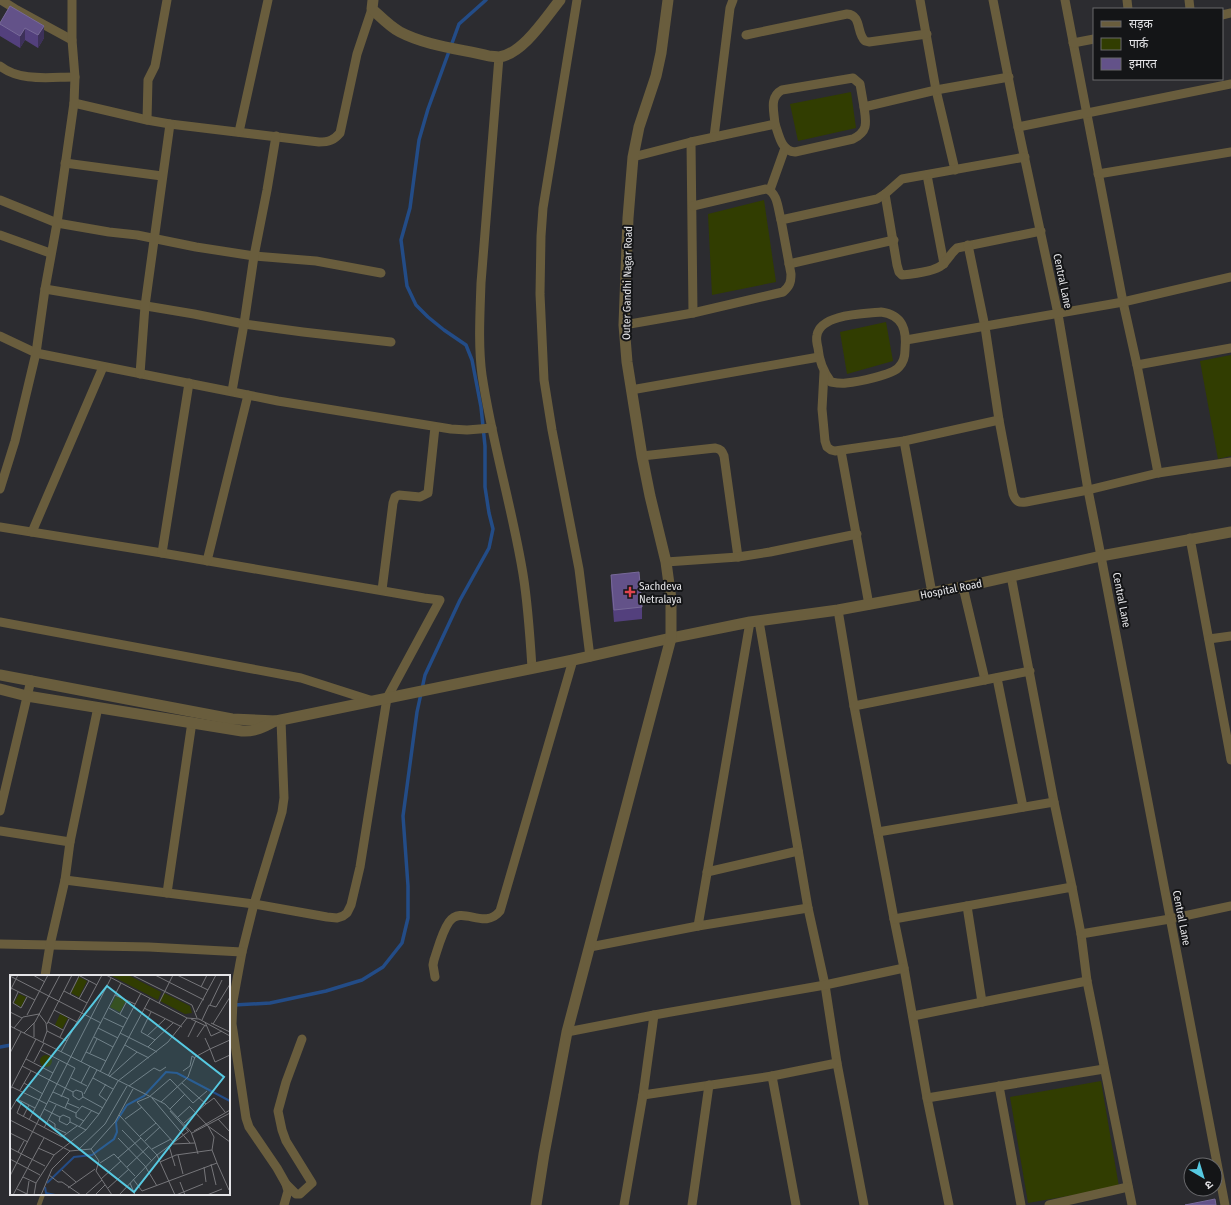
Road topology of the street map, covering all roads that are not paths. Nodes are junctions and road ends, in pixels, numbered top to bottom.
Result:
1 (1, 0) edge
2 (72, 0) edge
3 (167, 0) edge
4 (268, 0) edge
5 (560, 0) edge
6 (576, 0) edge
7 (668, 0) edge
8 (733, 0) edge
9 (920, 0) edge
10 (993, 0) edge
11 (1065, 0) edge
12 (372, 4) edge
13 (927, 34) junction
14 (746, 35) dead end
15 (1093, 39) edge
16 (72, 40) junction
17 (1073, 43) junction
18 (499, 57) junction
19 (0, 66) edge
20 (1009, 77) junction
21 (75, 78) junction
22 (1231, 84) edge
23 (936, 90) junction
24 (74, 103) junction
25 (864, 107) junction
26 (1086, 113) junction
27 (147, 120) junction
28 (170, 124) junction
29 (775, 124) junction
30 (1018, 127) junction
31 (239, 132) junction
32 (276, 136) junction
33 (714, 137) junction
34 (691, 142) junction
35 (785, 148) junction
36 (1231, 152) edge
37 (633, 157) junction
38 (1025, 157) junction
39 (65, 163) junction
40 (955, 170) junction
41 (1098, 174) junction
42 (927, 175) junction
43 (162, 176) junction
44 (770, 190) junction
45 (885, 194) junction
46 (0, 200) edge
47 (693, 206) junction
48 (780, 220) junction
49 (57, 223) junction
50 (1041, 232) junction
51 (0, 235) edge
52 (155, 238) junction
53 (894, 240) junction
54 (968, 245) junction
55 (50, 254) junction
56 (254, 256) junction
57 (789, 264) junction
58 (944, 264) junction
59 (381, 273) dead end
60 (1231, 277) edge
61 (45, 289) junction
62 (1123, 302) junction
63 (145, 306) junction
64 (693, 314) junction
65 (1058, 314) junction
66 (244, 324) junction
67 (624, 325) junction
68 (985, 327) junction
69 (0, 336) edge
70 (906, 340) junction
71 (392, 342) dead end
72 (1231, 348) edge
73 (36, 353) junction
74 (819, 357) junction
75 (1137, 365) junction
76 (103, 367) junction
77 (824, 372) junction
78 (140, 374) junction
79 (189, 383) junction
80 (632, 390) junction
81 (232, 391) junction
82 (248, 395) junction
83 (999, 420) junction
84 (435, 426) junction
85 (489, 428) junction
86 (904, 441) junction
87 (841, 451) junction
88 (642, 456) junction
89 (1231, 462) edge
90 (1158, 473) junction
91 (2, 475) edge
92 (0, 489) edge
93 (1088, 490) junction
94 (0, 526) edge
95 (32, 532) junction
96 (1231, 532) edge
97 (857, 534) junction
98 (1190, 538) junction
99 (162, 552) junction
100 (1101, 556) junction
101 (738, 557) junction
102 (208, 561) junction
103 (666, 562) junction
104 (1011, 576) junction
105 (963, 587) junction
106 (382, 590) junction
107 (932, 593) junction
108 (869, 605) junction
109 (838, 610) junction
110 (0, 622) edge
111 (754, 622) junction
112 (1231, 636) edge
113 (670, 638) junction
114 (1209, 639) junction
115 (590, 657) junction
116 (573, 660) junction
117 (532, 668) junction
118 (1030, 671) junction
119 (0, 675) edge
120 (997, 678) junction
121 (31, 680) junction
122 (985, 680) junction
123 (0, 689) edge
124 (27, 696) junction
125 (387, 698) junction
126 (373, 701) junction
127 (854, 706) junction
128 (98, 707) junction
129 (279, 720) junction
130 (192, 722) junction
131 (1231, 760) edge
132 (1054, 802) junction
133 (1023, 807) junction
134 (0, 811) edge
135 (0, 831) edge
136 (878, 832) junction
137 (70, 842) junction
138 (798, 851) junction
139 (707, 872) junction
140 (65, 880) junction
141 (1072, 887) junction
142 (167, 893) junction
143 (254, 904) junction
144 (967, 906) junction
145 (1231, 906) edge
146 (808, 908) junction
147 (894, 919) junction
148 (1170, 919) junction
149 (698, 926) junction
150 (1081, 934) junction
151 (0, 944) edge
152 (50, 945) junction
153 (590, 948) junction
154 (242, 952) junction
155 (904, 968) junction
156 (45, 975) edge
157 (435, 977) dead end
158 (1087, 981) junction
159 (825, 985) junction
160 (982, 1002) junction
161 (654, 1015) junction
162 (913, 1016) junction
163 (567, 1032) junction
164 (302, 1039) dead end
165 (837, 1063) junction
166 (1104, 1069) junction
167 (772, 1076) junction
168 (709, 1085) junction
169 (999, 1086) junction
170 (642, 1095) junction
171 (927, 1098) junction
172 (286, 1184) junction
173 (1128, 1187) junction
174 (43, 1195) edge
175 (39, 1205) edge
176 (284, 1205) edge
177 (536, 1205) edge
178 (624, 1205) edge
179 (692, 1205) edge
180 (796, 1205) edge
181 (864, 1205) edge
182 (949, 1205) edge
183 (1021, 1205) edge
184 (1049, 1205) edge
185 (1132, 1205) edge
186 (1225, 1205) edge

1 - 16 street
2 - 16 street
3 - 27 street
4 - 31 street
5 - 18 street
6 - 115 street
7 - 37 street, Outer Gandhi Nagar Road
8 - 33 street
9 - 13 street
10 - 20 street, Central Lane
11 - 17 street
12 - 18 street
12 - 32 street
13 - 14 street
13 - 23 street
15 - 17 street
16 - 21 street
17 - 26 street
18 - 85 street
19 - 21 street
20 - 23 street
20 - 30 street, Central Lane
21 - 24 street
22 - 26 street
23 - 25 street
23 - 40 street
24 - 27 street
24 - 39 street
25 - 29 street
25 - 35 street
26 - 30 street
26 - 41 street
27 - 28 street
28 - 31 street
28 - 43 street
29 - 33 street
29 - 35 street
30 - 38 street, Central Lane
31 - 32 street
32 - 56 street
33 - 34 street
34 - 37 street
34 - 47 street
35 - 44 street
36 - 41 street
37 - 67 street, Outer Gandhi Nagar Road
38 - 40 street
38 - 50 street, Central Lane
39 - 43 street
39 - 49 street
40 - 42 street
41 - 62 street
42 - 45 street
42 - 58 street
43 - 52 street
44 - 47 street
44 - 48 street
45 - 48 street
45 - 53 street
46 - 49 street
47 - 64 street
48 - 57 street
49 - 52 street
49 - 55 street
50 - 54 street
50 - 65 street, Central Lane
51 - 55 street
52 - 56 street
52 - 63 street
53 - 57 street
53 - 58 street
54 - 58 street
54 - 68 street
55 - 61 street
56 - 59 street
56 - 66 street
57 - 64 street
60 - 62 street
61 - 63 street
61 - 73 street
62 - 65 street
62 - 75 street
63 - 66 street
63 - 78 street
64 - 67 street
65 - 68 street
65 - 93 street, Central Lane
66 - 71 street
66 - 81 street
67 - 80 street, Outer Gandhi Nagar Road
68 - 70 street
68 - 83 street
69 - 73 street
70 - 74 street
70 - 77 street
72 - 75 street
73 - 76 street
73 - 91 street
74 - 77 street
74 - 80 street
75 - 90 street
76 - 78 street
76 - 95 street
77 - 87 street
78 - 79 street
79 - 81 street
79 - 99 street
80 - 88 street, Outer Gandhi Nagar Road
81 - 82 street
82 - 84 street
82 - 102 street
83 - 86 street
83 - 93 street
84 - 85 street
84 - 106 street
85 - 117 street
86 - 87 street
86 - 107 street
87 - 97 street
88 - 101 street
88 - 103 street, Outer Gandhi Nagar Road
89 - 90 street
90 - 93 street
91 - 92 street
93 - 100 street, Central Lane
94 - 95 street
95 - 99 street
96 - 98 street, Hospital Road
97 - 101 street
97 - 108 street
98 - 100 street, Hospital Road
98 - 114 street
99 - 102 street
100 - 104 street, Hospital Road
100 - 148 street, Central Lane
101 - 103 street
102 - 106 street
103 - 113 street, Outer Gandhi Nagar Road
104 - 105 street, Hospital Road
104 - 118 street
105 - 107 street, Hospital Road
105 - 122 street
106 - 125 street
107 - 108 street, Hospital Road
108 - 109 street, Hospital Road
109 - 111 street, Hospital Road
109 - 127 street
110 - 126 street
111 - 113 street, Hospital Road
111 - 138 street
111 - 139 street
112 - 114 street
113 - 115 street, Hospital Road
113 - 153 street, Outer Gandhi Nagar Road
114 - 131 street
115 - 116 street, Hospital Road
116 - 117 street, Hospital Road
116 - 157 street
117 - 125 street, Hospital Road
118 - 120 street
118 - 132 street
119 - 121 street
120 - 122 street
120 - 133 street
121 - 124 street
121 - 129 street
122 - 127 street
123 - 124 street
124 - 128 street
124 - 134 street
125 - 126 street, Hospital Road
125 - 143 street
126 - 129 street, Hospital Road
127 - 136 street
128 - 130 street
128 - 137 street
129 - 130 street
129 - 143 street
130 - 142 street
132 - 133 street
132 - 141 street
133 - 136 street
135 - 137 street
136 - 147 street
137 - 140 street
138 - 139 street
138 - 146 street
139 - 149 street
140 - 142 street
140 - 152 street
141 - 144 street
141 - 150 street
142 - 143 street
143 - 154 street
144 - 147 street
144 - 160 street
145 - 148 street
146 - 149 street
146 - 159 street
147 - 155 street
148 - 150 street
148 - 186 street, Central Lane
149 - 153 street
150 - 158 street
151 - 152 street
152 - 154 street
152 - 156 street
153 - 163 street, Outer Gandhi Nagar Road
154 - 172 street
155 - 159 street
155 - 162 street
158 - 160 street
158 - 166 street
159 - 161 street
159 - 165 street
160 - 162 street
161 - 163 street
161 - 170 street
162 - 171 street
163 - 177 street, Outer Gandhi Nagar Road
164 - 172 street
165 - 167 street
165 - 181 street
166 - 169 street
166 - 173 street
167 - 168 street
167 - 180 street
168 - 170 street
168 - 179 street
169 - 171 street
169 - 183 street
170 - 178 street
171 - 182 street
172 - 176 street
173 - 184 street
173 - 185 street
174 - 175 lane

